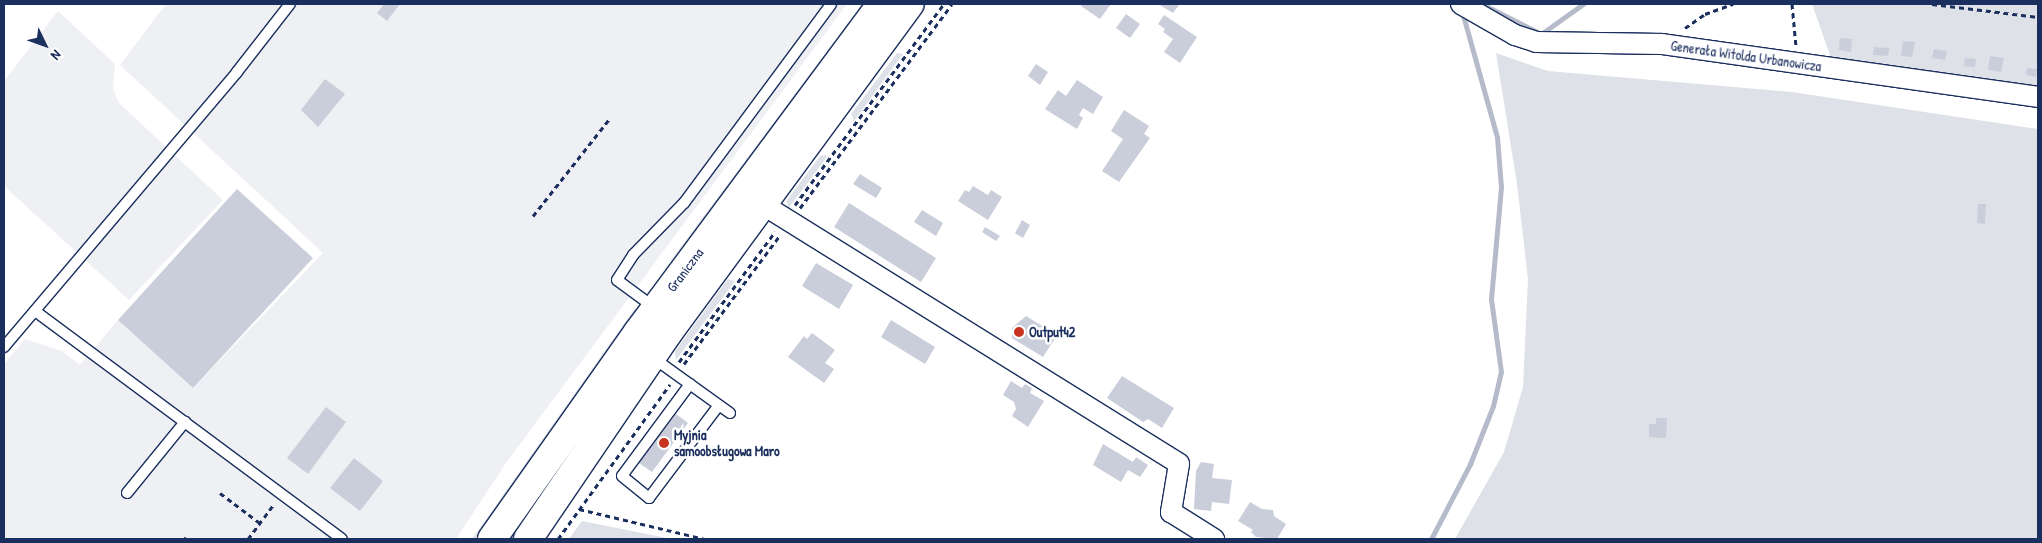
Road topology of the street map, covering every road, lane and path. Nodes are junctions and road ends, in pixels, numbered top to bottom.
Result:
1 (290, 4) edge
2 (831, 4) edge
3 (882, 4) edge
4 (910, 4) edge
5 (944, 4) edge
6 (952, 4) edge
7 (1461, 4) edge
8 (1733, 4) edge
9 (1792, 4) edge
10 (1932, 4) edge
11 (2038, 17) edge
12 (1662, 44) junction
13 (1797, 62) junction
14 (2038, 97) edge
15 (611, 117) dead end
16 (762, 204) junction
17 (533, 216) dead end
18 (786, 220) junction
19 (655, 309) junction
20 (35, 311) junction
21 (4, 347) edge
22 (651, 357) junction
23 (678, 363) dead end
24 (677, 374) junction
25 (690, 384) junction
26 (719, 406) junction
27 (730, 413) dead end
28 (185, 422) junction
29 (127, 493) dead end
30 (220, 493) dead end
31 (282, 493) junction
32 (568, 502) junction
33 (260, 523) junction
34 (248, 539) edge
35 (342, 539) edge
36 (492, 539) edge
37 (528, 539) edge
38 (558, 539) edge
39 (705, 539) edge
40 (1214, 539) edge

1 - 20 lane
2 - 19 lane
3 - 19 main road, Graniczna
4 - 16 main road, Graniczna
5 - 18 path
6 - 18 path
7 - 12 street, Generała Witolda Urbanowicza
8 - 12 path
9 - 13 path
10 - 11 path
12 - 13 street, Generała Witolda Urbanowicza
13 - 14 street, Generała Witolda Urbanowicza
15 - 17 path
16 - 18 street
16 - 22 main road, Graniczna
18 - 23 path
18 - 24 path
18 - 40 street
19 - 36 main road, Graniczna
20 - 21 lane
20 - 28 lane
22 - 24 lane
22 - 32 main road, Graniczna
24 - 25 lane
24 - 32 path
25 - 26 lane
25 - 26 lane
26 - 27 lane
28 - 29 lane
28 - 31 lane
30 - 33 path
31 - 33 path
31 - 35 lane
32 - 37 main road, Graniczna
32 - 38 path
32 - 39 path
33 - 34 path

